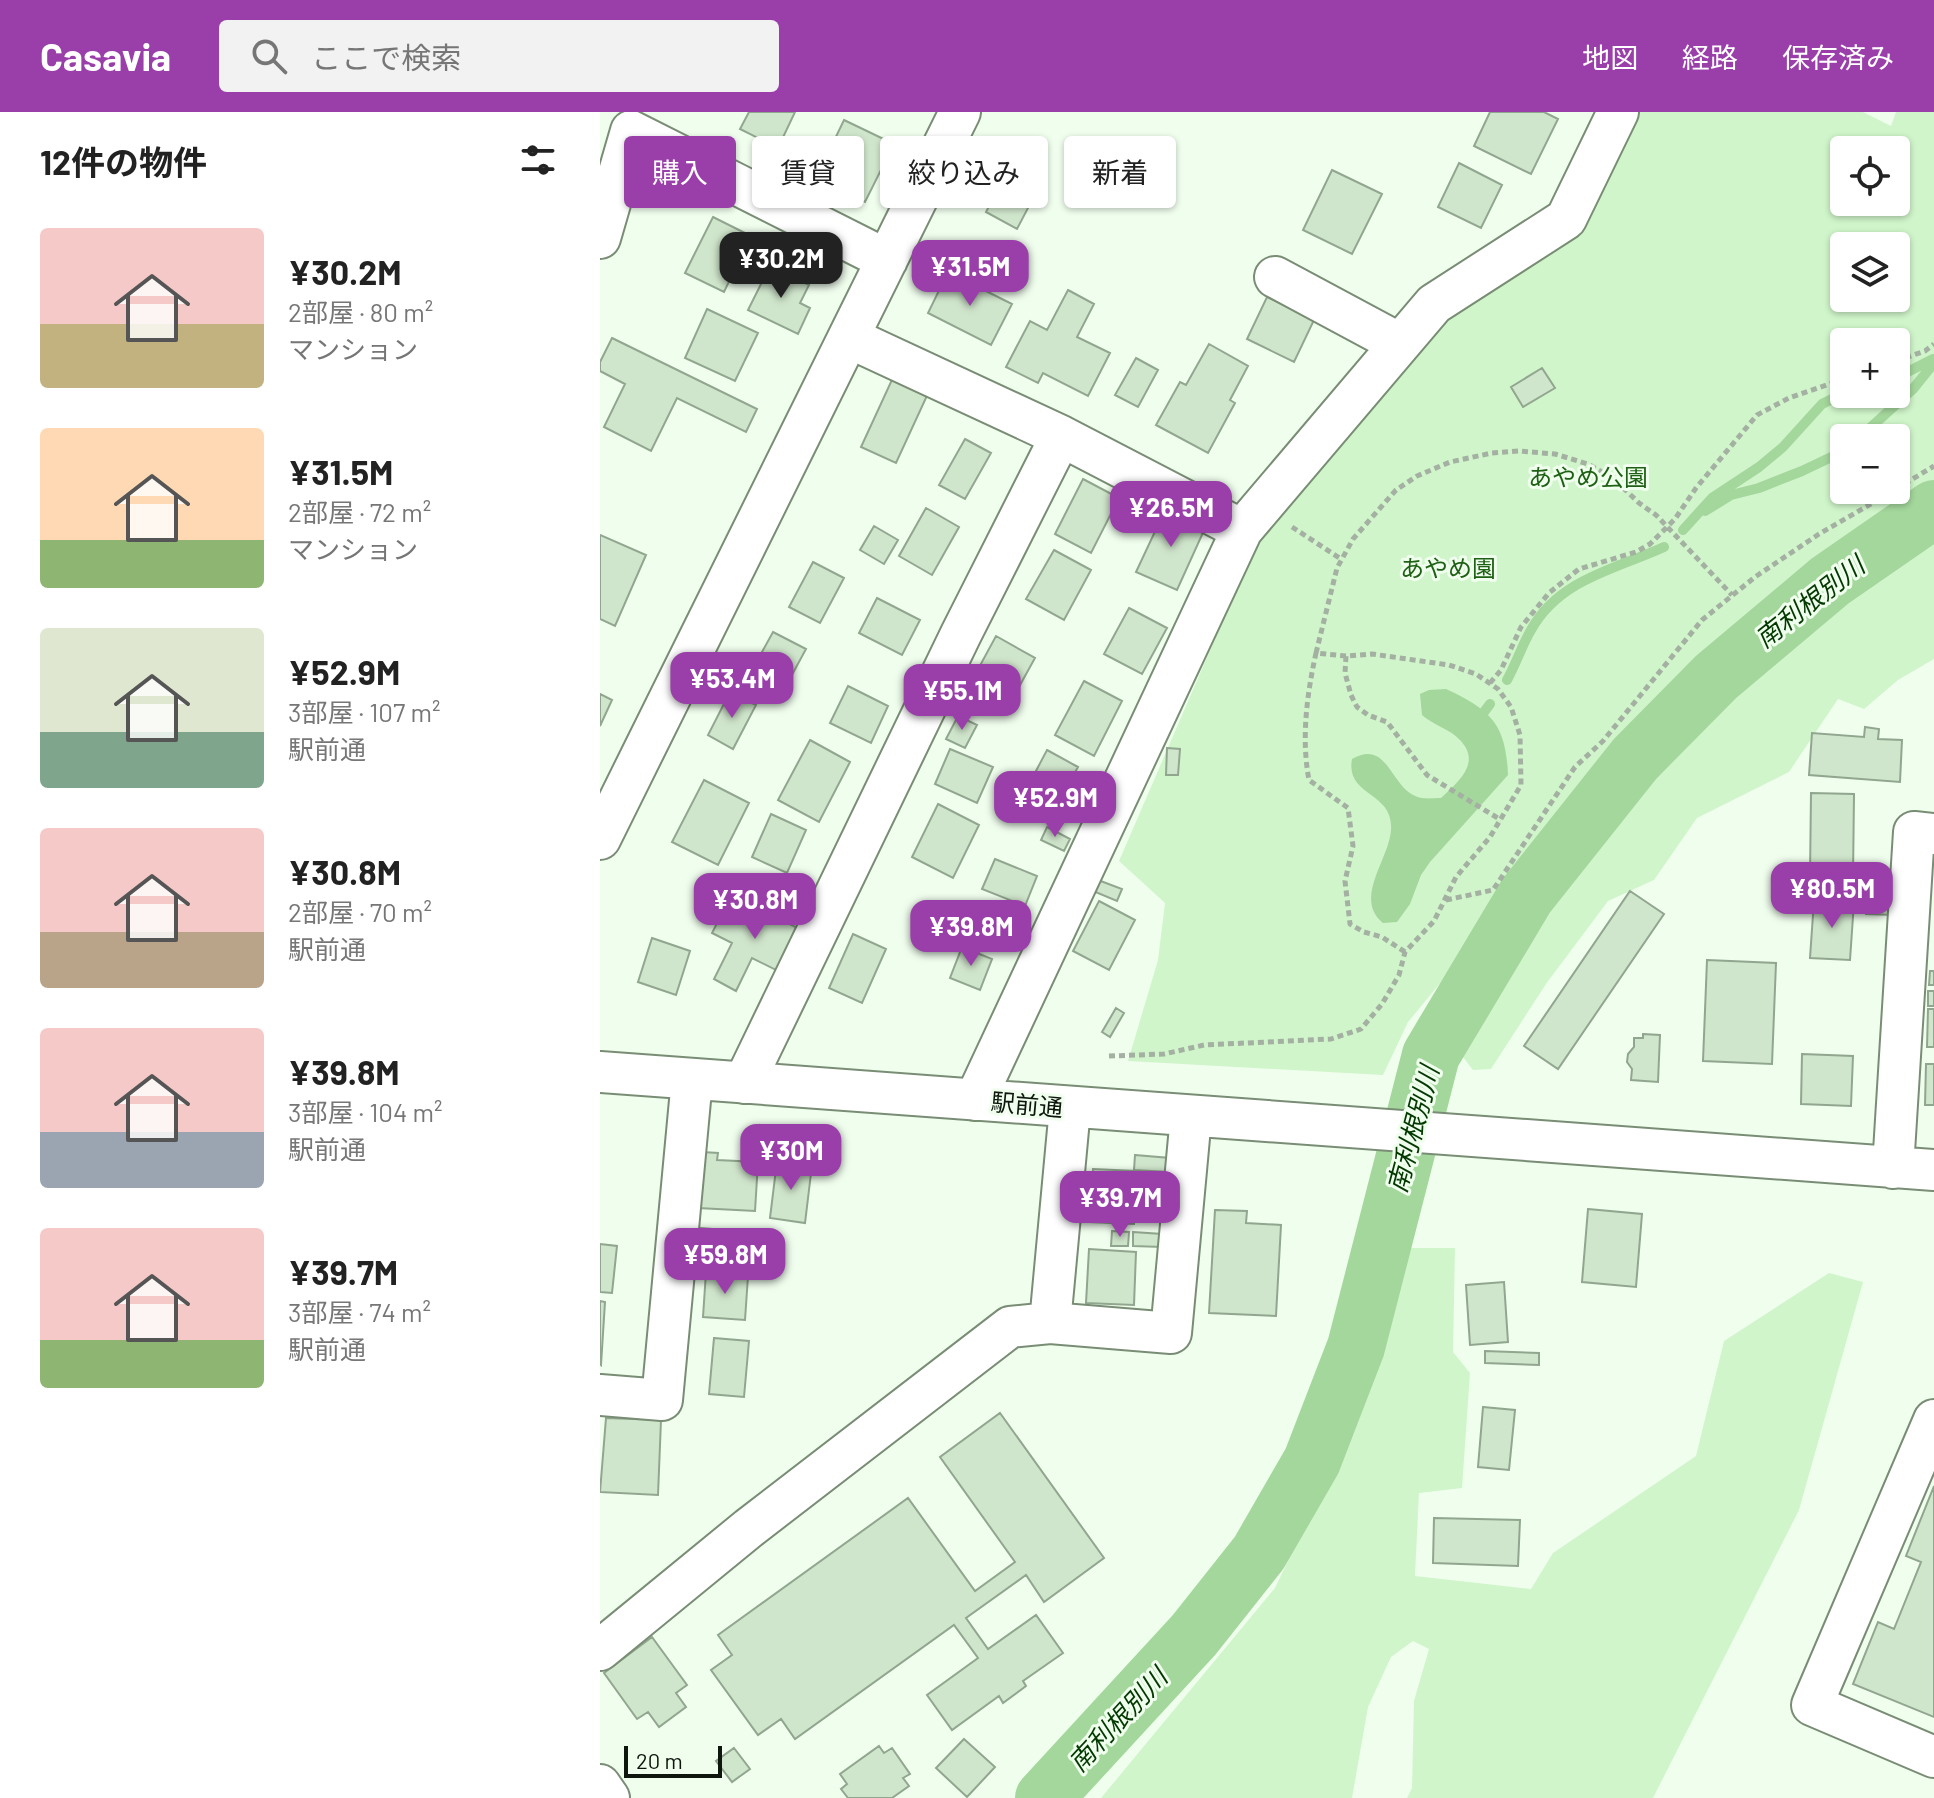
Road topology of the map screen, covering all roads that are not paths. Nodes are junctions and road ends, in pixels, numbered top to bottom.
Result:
1 (960, 112) edge
2 (1618, 112) edge
3 (600, 238) edge
4 (887, 260) junction
5 (1275, 277) dead end
6 (850, 338) junction
7 (1400, 344) junction
8 (1061, 436) junction
9 (1252, 519) junction
10 (1934, 834) edge
11 (600, 839) edge
12 (600, 1072) edge
13 (692, 1079) junction
14 (744, 1083) junction
15 (975, 1100) junction
16 (1070, 1108) junction
17 (1191, 1116) junction
18 (1893, 1168) junction
19 (1934, 1170) edge
20 (1050, 1323) junction
21 (600, 1395) edge
22 (1934, 1420) edge
23 (600, 1650) edge
24 (1934, 1757) edge
25 (600, 1785) edge
26 (609, 1798) edge

1 - 4 street
2 - 7 street
3 - 4 street
4 - 6 street
5 - 7 street
6 - 8 street
6 - 11 street
7 - 9 street
8 - 9 street
8 - 14 street
9 - 15 street
10 - 18 street
12 - 13 street, 駅前通
13 - 14 street, 駅前通
13 - 21 street
14 - 15 street, 駅前通
15 - 16 street, 駅前通
16 - 17 street, 駅前通
16 - 20 street
17 - 18 street, 駅前通
17 - 20 street
18 - 19 street, 駅前通
20 - 23 street
22 - 24 street
25 - 26 street

